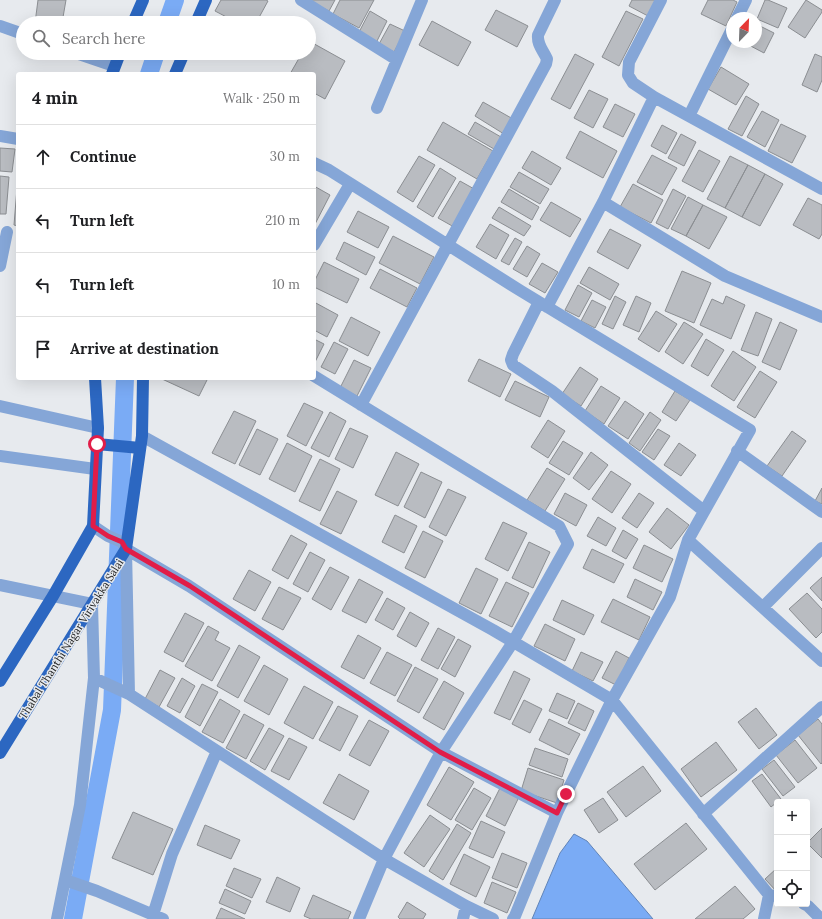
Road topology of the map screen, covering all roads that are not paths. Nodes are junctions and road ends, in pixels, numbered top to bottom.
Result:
1 (143, 0) edge
2 (206, 0) edge
3 (301, 0) edge
4 (422, 0) edge
5 (555, 0) edge
6 (661, 0) edge
7 (746, 0) edge
8 (740, 12) edge
9 (136, 16) edge
10 (199, 16) edge
11 (0, 26) edge
12 (16, 32) edge
13 (726, 41) edge
14 (91, 60) edge
15 (117, 60) edge
16 (181, 60) edge
17 (397, 60) junction
18 (113, 70) edge
19 (176, 72) edge
20 (654, 97) junction
21 (376, 108) dead end
22 (689, 116) junction
23 (0, 136) edge
24 (16, 139) edge
25 (316, 164) edge
26 (350, 184) junction
27 (822, 189) edge
28 (602, 202) junction
29 (8, 232) edge
30 (316, 242) edge
31 (448, 245) junction
32 (0, 266) edge
33 (543, 304) junction
34 (822, 317) edge
35 (316, 377) edge
36 (95, 380) edge
37 (143, 380) edge
38 (361, 405) junction
39 (0, 406) edge
40 (98, 428) junction
41 (142, 436) junction
42 (97, 444) junction
43 (140, 448) junction
44 (737, 452) junction
45 (0, 456) edge
46 (95, 470) junction
47 (704, 511) junction
48 (822, 512) edge
49 (93, 526) junction
50 (688, 540) junction
51 (822, 548) edge
52 (123, 549) junction
53 (0, 584) edge
54 (53, 596) junction
55 (92, 604) junction
56 (763, 607) junction
57 (513, 642) junction
58 (822, 661) edge
59 (94, 679) junction
60 (0, 681) edge
61 (128, 694) junction
62 (612, 700) junction
63 (822, 707) edge
64 (217, 751) junction
65 (440, 752) junction
66 (0, 755) edge
67 (557, 813) junction
68 (703, 814) junction
69 (384, 859) junction
70 (65, 880) junction
71 (773, 896) edge
72 (466, 906) junction
73 (809, 907) edge
74 (158, 917) edge
75 (56, 919) edge
76 (359, 919) edge
77 (463, 919) edge
78 (493, 919) edge
79 (513, 919) edge
80 (764, 919) edge
81 (821, 919) edge

1 - 9 main road
2 - 10 main road
3 - 17 street
4 - 17 street
5 - 31 street
6 - 20 street
7 - 8 street
11 - 12 street
13 - 22 street
14 - 18 street
15 - 18 main road
16 - 19 main road
17 - 21 street
20 - 22 street
20 - 28 street
22 - 27 street
23 - 24 street
25 - 26 street
26 - 30 street
26 - 31 street
28 - 33 street
28 - 34 street
29 - 32 street
31 - 33 street
31 - 38 street
33 - 44 street
33 - 47 street
35 - 38 street
36 - 40 main road
37 - 41 main road, Thabal Thanthi Nagar Virivakka Salai
38 - 57 street
39 - 40 street
40 - 42 main road
41 - 43 main road, Thabal Thanthi Nagar Virivakka Salai
41 - 57 street
42 - 43 main road
42 - 46 main road
43 - 52 main road, Thabal Thanthi Nagar Virivakka Salai
44 - 47 street
44 - 48 street
45 - 46 street
46 - 49 main road
47 - 50 street
49 - 52 street
49 - 54 main road
50 - 56 street
50 - 62 street
51 - 56 street
52 - 55 main road, Thabal Thanthi Nagar Virivakka Salai
52 - 61 street
52 - 65 street
53 - 54 street
54 - 55 street
54 - 60 main road
55 - 59 street
55 - 66 main road, Thabal Thanthi Nagar Virivakka Salai
56 - 58 street
57 - 62 street
57 - 65 street
59 - 61 street
59 - 70 street
61 - 64 street
62 - 67 street
62 - 68 street
63 - 68 street
64 - 69 street
64 - 74 street
65 - 67 street
65 - 69 street
67 - 79 street
68 - 71 street
69 - 72 street
69 - 76 street
70 - 74 street
70 - 75 street
71 - 80 street
72 - 77 street
72 - 78 street
73 - 81 street

